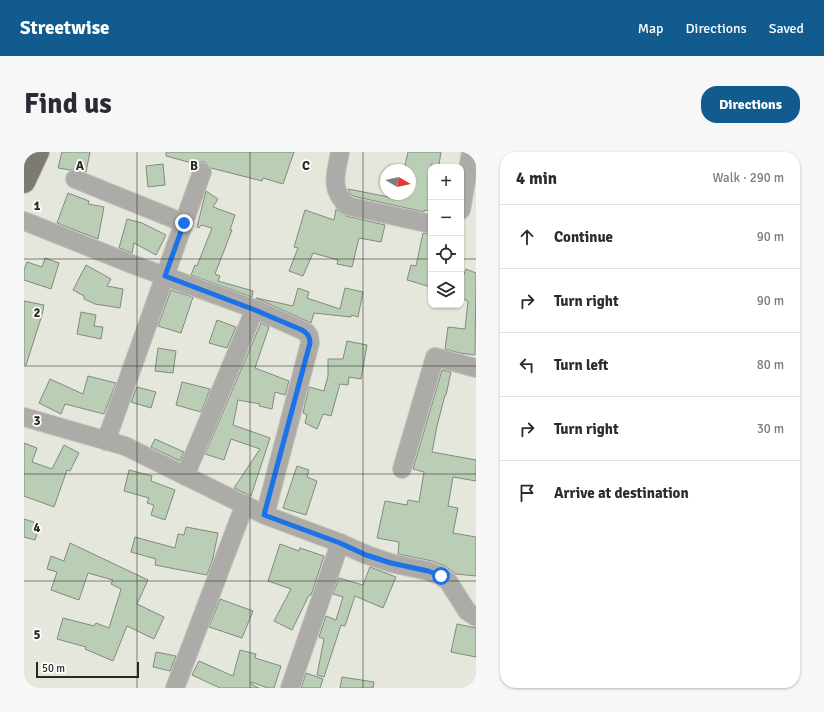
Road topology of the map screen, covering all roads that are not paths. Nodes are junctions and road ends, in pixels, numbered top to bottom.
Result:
1 (38, 152) edge
2 (340, 152) edge
3 (471, 152) edge
4 (202, 172) dead end
5 (26, 174) edge
6 (75, 179) dead end
7 (463, 200) edge
8 (464, 211) edge
9 (476, 214) edge
10 (24, 221) edge
11 (184, 223) junction
12 (428, 223) edge
13 (165, 276) junction
14 (255, 310) junction
15 (476, 368) edge
16 (24, 417) edge
17 (106, 441) junction
18 (402, 469) dead end
19 (185, 476) junction
20 (245, 504) junction
21 (264, 515) junction
22 (340, 543) junction
23 (476, 617) edge
24 (174, 688) edge
25 (290, 688) edge

1 - 5 main road
2 - 12 street
3 - 7 street
4 - 11 street
6 - 11 street
8 - 9 street
10 - 13 street
11 - 13 street
13 - 14 street
13 - 17 street
14 - 19 street
14 - 21 street
15 - 18 street
16 - 17 street
17 - 19 street
19 - 20 street
20 - 21 street
20 - 24 street
21 - 22 street
22 - 23 street
22 - 25 street

